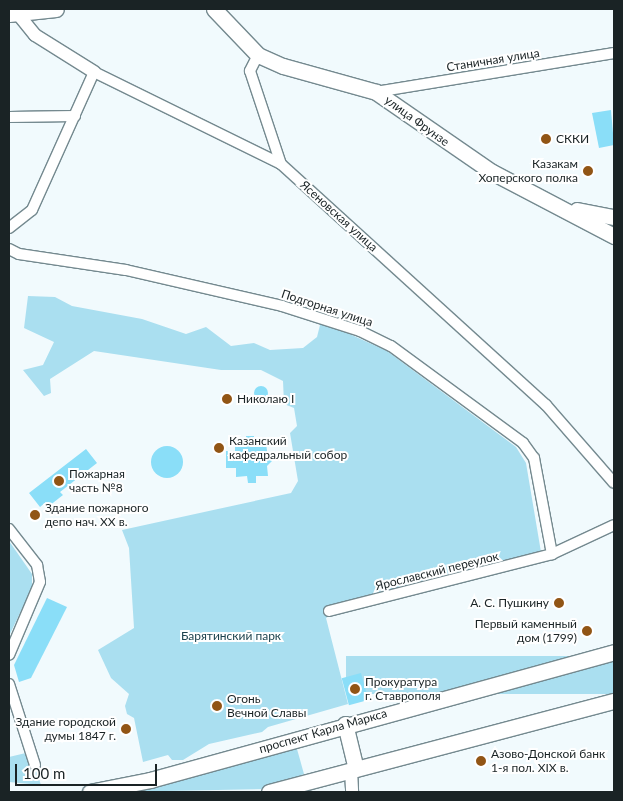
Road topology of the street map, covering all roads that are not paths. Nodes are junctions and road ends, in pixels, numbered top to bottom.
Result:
1 (56, 9) edge
2 (214, 9) edge
3 (14, 14) edge
4 (614, 53) edge
5 (258, 55) junction
6 (94, 72) junction
7 (376, 92) junction
8 (75, 116) junction
9 (9, 117) edge
10 (281, 164) junction
11 (543, 198) junction
12 (614, 217) edge
13 (9, 228) edge
14 (614, 236) edge
15 (9, 249) edge
16 (614, 483) edge
17 (614, 525) edge
18 (9, 529) edge
19 (552, 554) junction
20 (329, 611) dead end
21 (614, 652) edge
22 (9, 656) edge
23 (9, 684) edge
24 (614, 701) edge
25 (345, 724) junction
26 (35, 765) dead end
27 (353, 769) junction
28 (90, 792) edge
29 (269, 792) edge
30 (352, 792) edge

1 - 3 main road
2 - 5 main road, улица Фрунзе
3 - 6 street, Ясеновская улица
4 - 7 street, Станичная улица
5 - 7 main road, улица Фрунзе
5 - 10 street
6 - 8 street
6 - 10 street, Ясеновская улица
7 - 11 main road, улица Фрунзе
8 - 9 street
8 - 13 street
10 - 16 street, Ясеновская улица
11 - 12 main road, улица Фрунзе
11 - 14 main road, улица Фрунзе
15 - 19 street, Подгорная улица
17 - 19 street, Ярославский переулок
18 - 22 street
19 - 20 street, Ярославский переулок
21 - 25 main road, проспект Карла Маркса
23 - 26 street
24 - 27 main road
25 - 27 main road
25 - 28 main road, проспект Карла Маркса
27 - 29 main road
27 - 30 street

